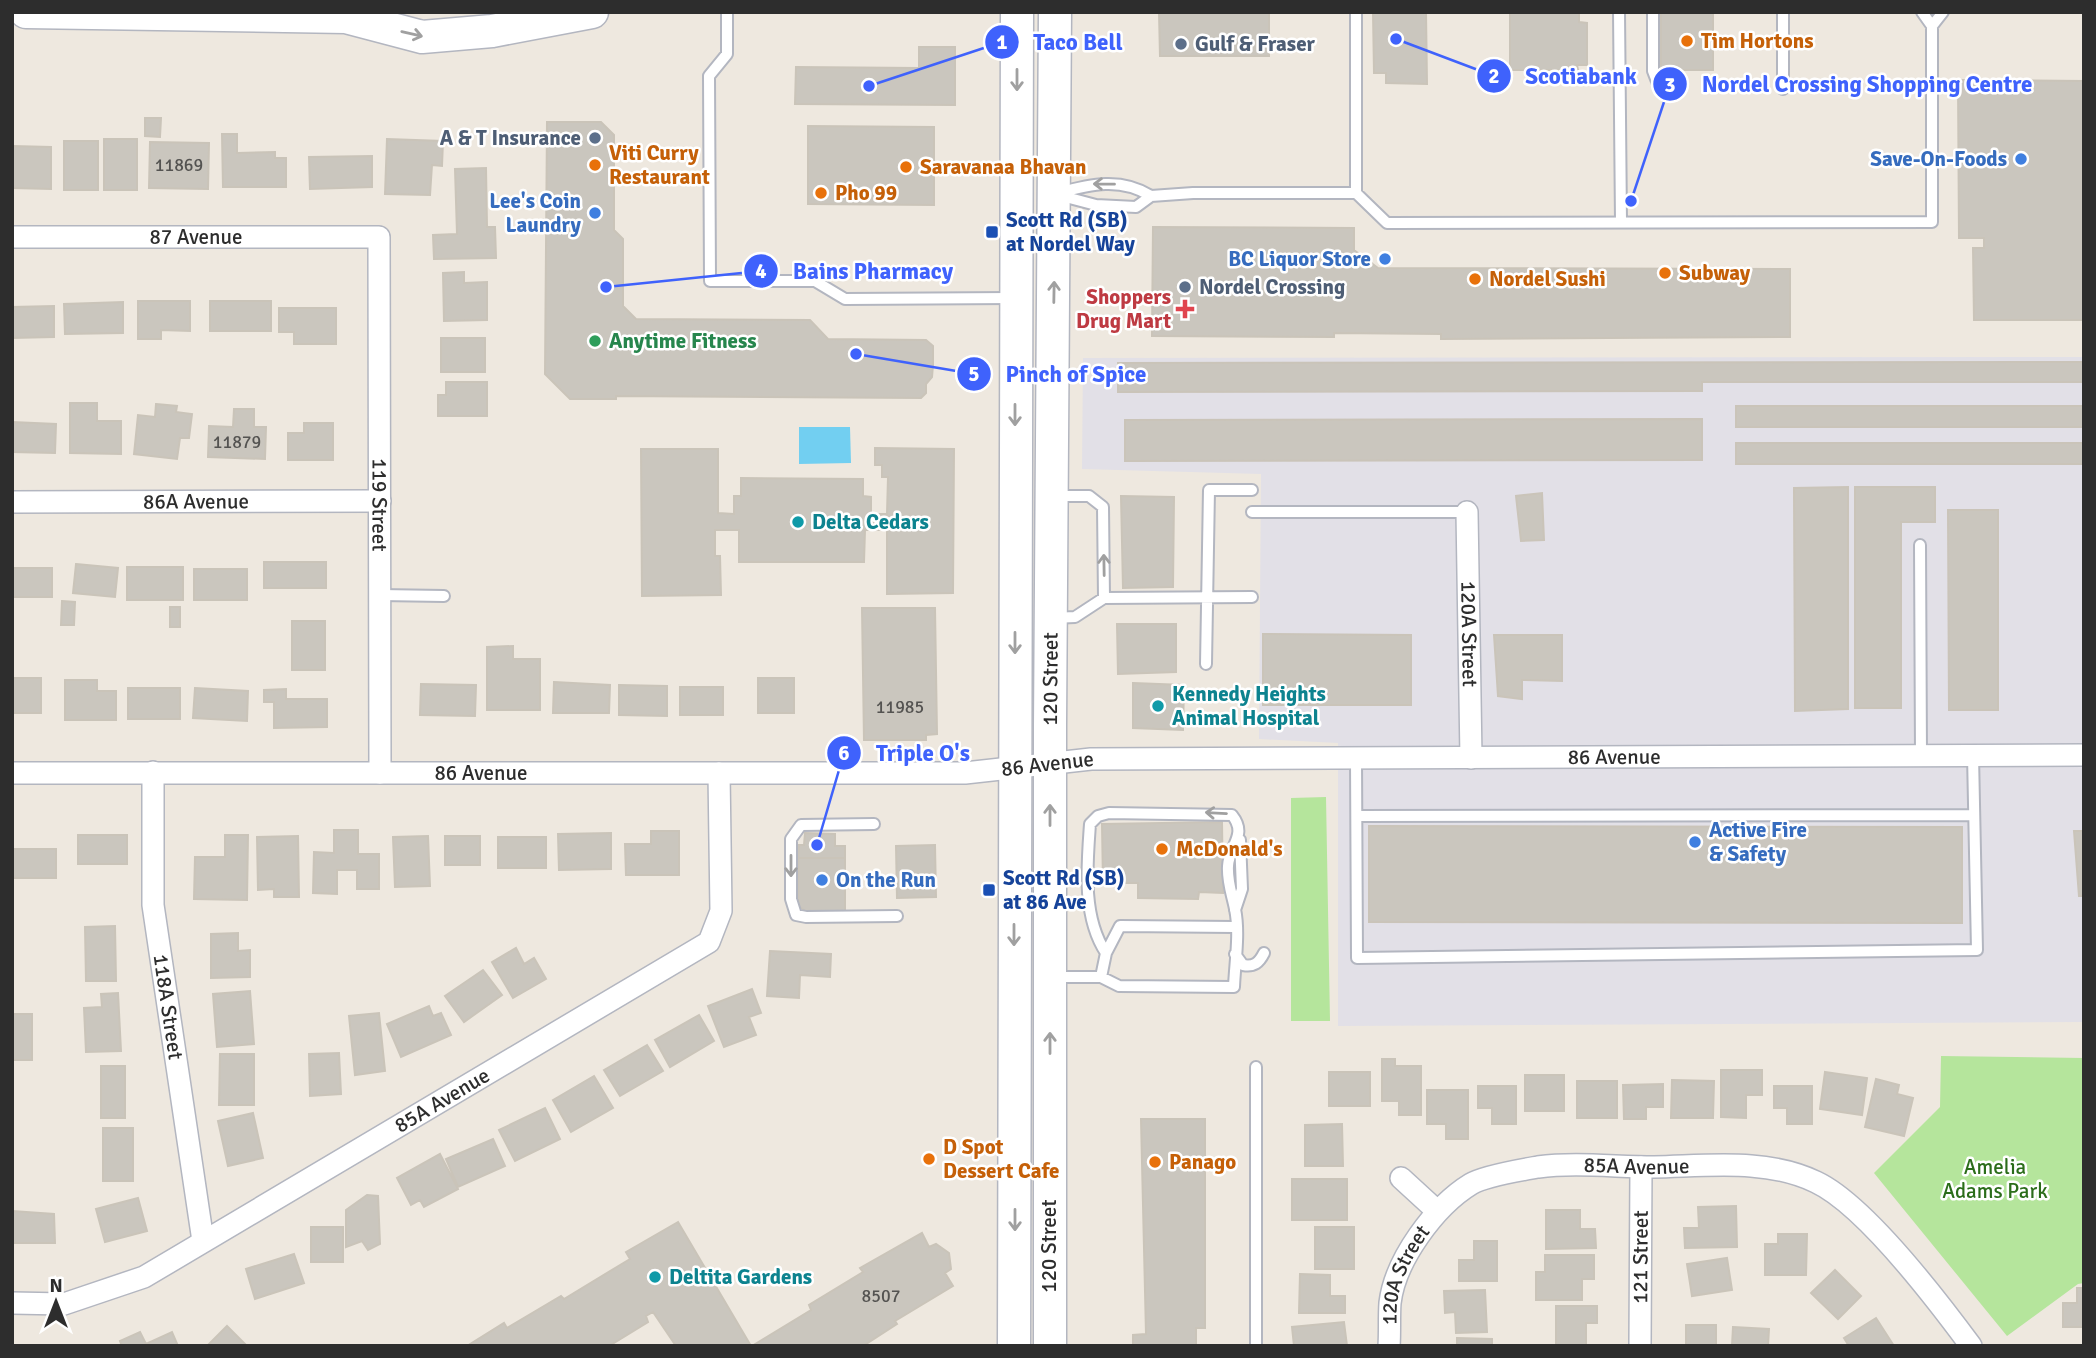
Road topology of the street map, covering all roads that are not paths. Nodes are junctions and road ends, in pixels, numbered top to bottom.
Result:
1 (26, 12) edge
2 (592, 12) edge
3 (727, 12) edge
4 (1017, 12) edge
5 (1055, 12) edge
6 (1356, 12) edge
7 (1619, 12) edge
8 (1653, 12) edge
9 (1783, 12) edge
10 (1922, 12) edge
11 (1942, 12) edge
12 (355, 15) edge
13 (1933, 26) junction
14 (1783, 89) dead end
15 (1674, 90) dead end
16 (1356, 192) junction
17 (1056, 194) junction
18 (1151, 196) junction
19 (1621, 222) junction
20 (12, 237) edge
21 (380, 237) joint
22 (1015, 298) junction
23 (1053, 409) junction
24 (1252, 491) dead end
25 (1051, 496) junction
26 (380, 501) junction
27 (12, 502) edge
28 (1252, 512) dead end
29 (1467, 512) joint
30 (1920, 545) dead end
31 (380, 595) junction
32 (444, 596) dead end
33 (1252, 597) dead end
34 (1104, 598) junction
35 (1207, 598) junction
36 (1050, 618) junction
37 (1206, 664) dead end
38 (1973, 755) junction
39 (2084, 755) edge
40 (1921, 756) junction
41 (1471, 758) junction
42 (1356, 759) junction
43 (1050, 764) junction
44 (1014, 768) junction
45 (12, 772) edge
46 (153, 772) junction
47 (380, 773) junction
48 (719, 773) junction
49 (1974, 815) junction
50 (1357, 817) junction
51 (874, 824) dead end
52 (897, 916) dead end
53 (1236, 927) junction
54 (1106, 953) junction
55 (1264, 953) dead end
56 (1236, 954) junction
57 (1101, 977) junction
58 (1050, 978) junction
59 (1256, 1067) dead end
60 (1641, 1167) junction
61 (1401, 1178) dead end
62 (1437, 1211) junction
63 (203, 1241) junction
64 (12, 1303) edge
65 (1014, 1346) edge
66 (1050, 1346) edge
67 (1256, 1346) edge
68 (1390, 1346) edge
69 (1640, 1346) edge
70 (1971, 1346) edge

1 - 12 main road
12 -> 2 main road
3 - 22 lane
4 -> 22 main road, 120 Street
5 - 17 main road, 120 Street
6 - 16 lane
7 - 19 lane
8 - 15 lane
9 - 14 lane
10 - 13 lane
11 - 13 lane
13 - 19 lane
16 - 18 lane
16 - 19 lane
17 - 18 lane
18 -> 17 lane
23 -> 17 main road, 120 Street
20 - 21 street, 87 Avenue
21 - 26 street, 119 Street
22 - 23 main road
22 -> 44 main road, 120 Street
23 - 25 main road, 120 Street
24 - 35 lane
34 -> 25 lane
25 - 36 main road, 120 Street
26 - 27 street, 86A Avenue
26 - 31 street, 119 Street
28 - 29 lane
29 - 41 street, 120A Street
30 - 40 lane
31 - 32 lane
31 - 47 street, 119 Street
33 - 35 lane
34 - 35 lane
34 - 36 lane
35 - 37 lane
36 - 43 main road, 120 Street
38 - 39 street, 86 Avenue
38 - 40 street, 86 Avenue
38 - 49 lane
40 - 41 street, 86 Avenue
41 - 42 street, 86 Avenue
42 - 43 street, 86 Avenue
42 - 50 lane
43 - 44 street, 86 Avenue
58 -> 43 main road, 120 Street
44 - 48 street, 86 Avenue
44 -> 65 main road, 120 Street
45 - 46 street, 86 Avenue
46 - 47 street, 86 Avenue
46 - 63 street, 118A Street
47 - 48 street, 86 Avenue
48 - 63 street, 85A Avenue
49 - 50 lane
49 - 50 lane
51 -> 52 lane
53 - 54 lane
53 -> 54 lane
53 - 56 lane
54 - 57 lane
55 - 56 lane
56 - 57 lane
57 - 58 lane
66 -> 58 main road, 120 Street
59 - 67 lane
60 - 62 street, 85A Avenue
60 - 69 street, 121 Street
60 - 70 street, 85A Avenue
61 - 62 street
62 - 68 street, 120A Street
63 - 64 street, 85A Avenue

